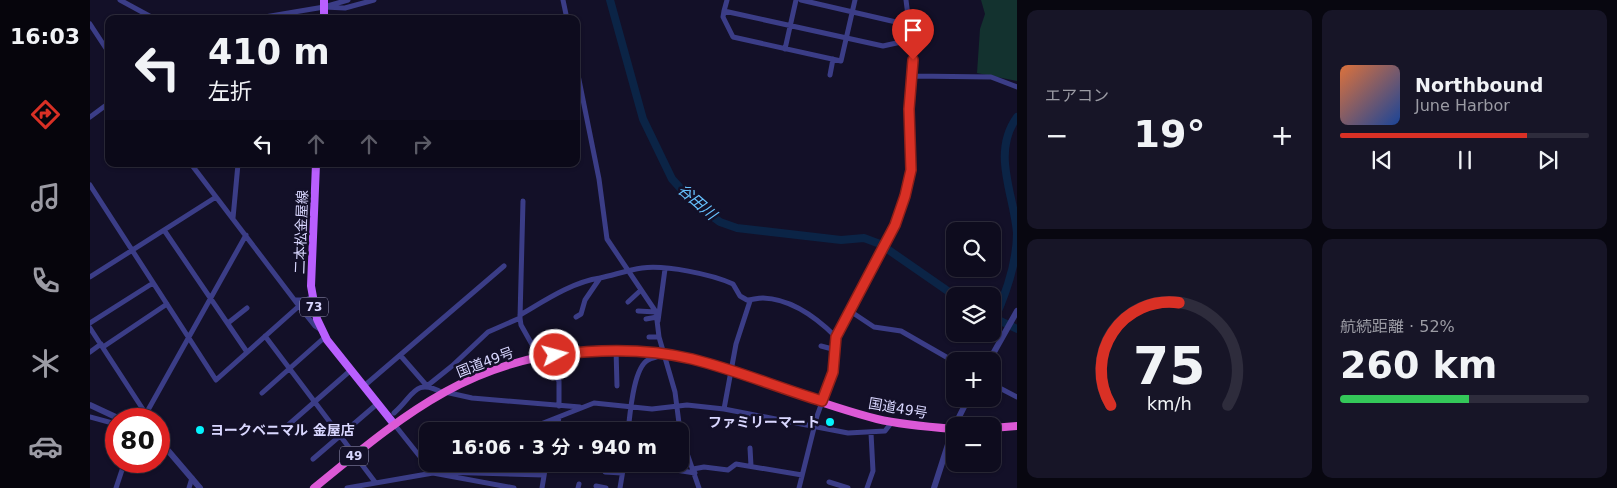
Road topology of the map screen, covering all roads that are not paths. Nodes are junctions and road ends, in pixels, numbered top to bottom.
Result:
1 (120, 0) edge
2 (348, 0) edge
3 (374, 0) edge
4 (564, 0) edge
5 (796, 0) edge
6 (801, 0) edge
7 (856, 0) edge
8 (906, 0) edge
9 (324, 3) edge
10 (725, 4) edge
11 (853, 12) junction
12 (148, 15) edge
13 (271, 15) edge
14 (566, 15) edge
15 (90, 24) edge
16 (790, 26) junction
17 (909, 26) junction
18 (846, 39) junction
19 (910, 40) junction
20 (105, 47) edge
21 (785, 49) junction
22 (833, 59) junction
23 (830, 75) dead end
24 (913, 76) junction
25 (580, 84) edge
26 (1017, 87) edge
27 (584, 104) junction
28 (580, 105) edge
29 (105, 106) edge
30 (90, 117) edge
31 (193, 167) edge
32 (238, 167) edge
33 (316, 167) edge
34 (90, 184) edge
35 (216, 197) junction
36 (523, 201) dead end
37 (234, 218) junction
38 (164, 230) junction
39 (246, 235) junction
40 (132, 250) junction
41 (504, 266) dead end
42 (665, 269) junction
43 (628, 271) junction
44 (90, 277) edge
45 (600, 278) junction
46 (153, 283) junction
47 (641, 290) junction
48 (312, 297) junction
49 (212, 299) junction
50 (295, 300) junction
51 (750, 301) junction
52 (628, 302) dead end
53 (167, 304) junction
54 (299, 306) junction
55 (248, 308) dead end
56 (638, 311) dead end
57 (850, 311) junction
58 (1017, 311) edge
59 (520, 317) junction
60 (576, 317) dead end
61 (657, 317) junction
62 (646, 319) dead end
63 (228, 322) junction
64 (90, 323) edge
65 (90, 328) edge
66 (323, 334) junction
67 (265, 336) junction
68 (649, 337) dead end
69 (659, 337) junction
70 (836, 337) junction
71 (189, 338) junction
72 (539, 338) dead end
73 (532, 344) junction
74 (102, 346) junction
75 (820, 346) dead end
76 (616, 349) junction
77 (836, 350) junction
78 (90, 352) edge
79 (247, 352) junction
80 (993, 352) edge
81 (664, 354) junction
82 (400, 355) junction
83 (541, 357) junction
84 (946, 357) edge
85 (290, 369) junction
86 (351, 370) junction
87 (731, 371) junction
88 (364, 386) junction
89 (427, 386) junction
90 (617, 386) dead end
91 (1001, 389) edge
92 (444, 392) junction
93 (262, 393) dead end
94 (1017, 397) edge
95 (822, 401) junction
96 (315, 402) junction
97 (377, 404) junction
98 (90, 405) edge
99 (677, 405) junction
100 (559, 406) junction
101 (581, 407) junction
102 (630, 407) junction
103 (139, 408) edge
104 (149, 408) edge
105 (724, 409) junction
106 (105, 412) edge
107 (394, 413) dead end
108 (90, 417) edge
109 (559, 417) junction
110 (105, 421) edge
111 (546, 422) edge
112 (558, 422) edge
113 (629, 422) edge
114 (679, 422) edge
115 (892, 422) junction
116 (394, 424) junction
117 (287, 426) dead end
118 (1017, 426) edge
119 (814, 427) junction
120 (1001, 427) edge
121 (946, 428) edge
122 (871, 433) junction
123 (340, 436) junction
124 (750, 448) dead end
125 (170, 453) edge
126 (946, 453) edge
127 (355, 455) junction
128 (419, 455) edge
129 (689, 457) edge
130 (313, 459) dead end
131 (751, 466) junction
132 (689, 470) edge
133 (694, 471) junction
134 (433, 472) joint
135 (495, 472) edge
136 (605, 472) dead end
137 (121, 473) edge
138 (622, 473) joint
139 (543, 474) joint
140 (802, 475) junction
141 (192, 478) junction
142 (375, 482) junction
143 (829, 482) dead end
144 (596, 486) dead end
145 (839, 486) edge
146 (116, 488) edge
147 (189, 488) edge
148 (200, 488) edge
149 (314, 488) edge
150 (347, 488) edge
151 (514, 488) edge
152 (542, 488) edge
153 (606, 488) edge
154 (620, 488) edge
155 (699, 488) edge
156 (800, 488) edge
157 (848, 488) edge
158 (867, 488) edge
159 (934, 488) edge

1 - 12 street
2 - 9 street
3 - 9 street
4 - 14 street
5 - 16 street
6 - 11 street
7 - 11 street
8 - 17 street
9 - 13 street
10 - 16 street
10 - 21 street
11 - 17 street
11 - 18 street
15 - 20 street
16 - 18 street
16 - 21 street
17 - 19 street
18 - 19 street
18 - 22 street
19 - 24 street
21 - 22 street
22 - 23 street
24 - 26 street
24 - 57 street
25 - 27 street
27 - 28 street
27 - 43 street
29 - 30 street
31 - 35 street
32 - 37 street
33 - 48 main road, 二本松金屋線 / 73
34 - 40 street
35 - 37 street
35 - 38 street
36 - 59 street
37 - 39 street
38 - 40 street
38 - 49 street
39 - 49 street
39 - 50 street
40 - 44 street
40 - 46 street
41 - 82 street
42 - 43 street
42 - 51 street
42 - 61 street
43 - 45 street
43 - 47 street
45 - 59 street
45 - 60 street
46 - 53 street
46 - 64 street
47 - 52 street
47 - 61 street
48 - 50 street
48 - 66 main road, 二本松金屋線 / 73
49 - 63 street
49 - 71 street
50 - 54 street
51 - 70 street
51 - 87 street
53 - 71 street
53 - 74 street
54 - 66 street
54 - 67 street
55 - 63 street
56 - 61 street
57 - 70 street
57 - 84 street
58 - 80 street
59 - 73 street
59 - 89 street
61 - 62 street
61 - 69 street
63 - 79 street
65 - 74 street
66 - 85 street
66 - 86 main road, 二本松金屋線 / 73
67 - 79 street
67 - 85 street
68 - 69 street
69 - 81 street
70 - 77 street
71 - 79 street
71 - 104 street
72 - 73 street
73 - 83 street
74 - 78 street
74 - 103 street
75 - 77 street
76 - 81 highway, 国道49号 / 49
76 - 83 highway, 国道49号 / 49
76 - 90 street
77 - 95 street
81 - 87 highway, 国道49号 / 49
81 - 99 street
81 - 102 street
82 - 88 street
82 - 89 street
83 - 92 highway, 国道49号 / 49
83 - 100 street
85 - 93 street
85 - 96 street
86 - 88 main road, 二本松金屋線 / 73
86 - 96 street
87 - 95 highway, 国道49号 / 49
87 - 105 street
88 - 97 main road, 二本松金屋線 / 73
89 - 92 street
89 - 107 street
91 - 94 street
92 - 100 street
92 - 116 highway, 国道49号 / 49
95 - 115 highway, 国道49号 / 49
95 - 119 street
96 - 117 street
96 - 123 street
97 - 116 main road, 二本松金屋線 / 73
97 - 123 street
98 - 106 street
99 - 102 street
99 - 105 street
99 - 114 street
100 - 101 street
101 - 102 street
101 - 109 street
102 - 113 street
105 - 119 street
108 - 110 street
109 - 111 street
109 - 112 street
115 - 121 highway, 国道49号 / 49
115 - 122 street
116 - 127 highway, 国道49号 / 49
116 - 128 street
118 - 120 highway
119 - 122 street
119 - 140 street
122 - 158 street
123 - 127 street
123 - 130 street
124 - 131 street
125 - 141 street
126 - 159 street
127 - 142 street
127 - 149 highway, 国道49号 / 49
129 - 133 street
131 - 133 street
131 - 140 street
132 - 133 street
133 - 155 street
134 - 142 street
134 - 151 street
135 - 139 street
136 - 138 street
137 - 146 street
138 - 154 street
139 - 152 street
140 - 156 street
141 - 147 street
141 - 148 street
142 - 150 street
143 - 145 street
144 - 153 street
145 - 157 street

